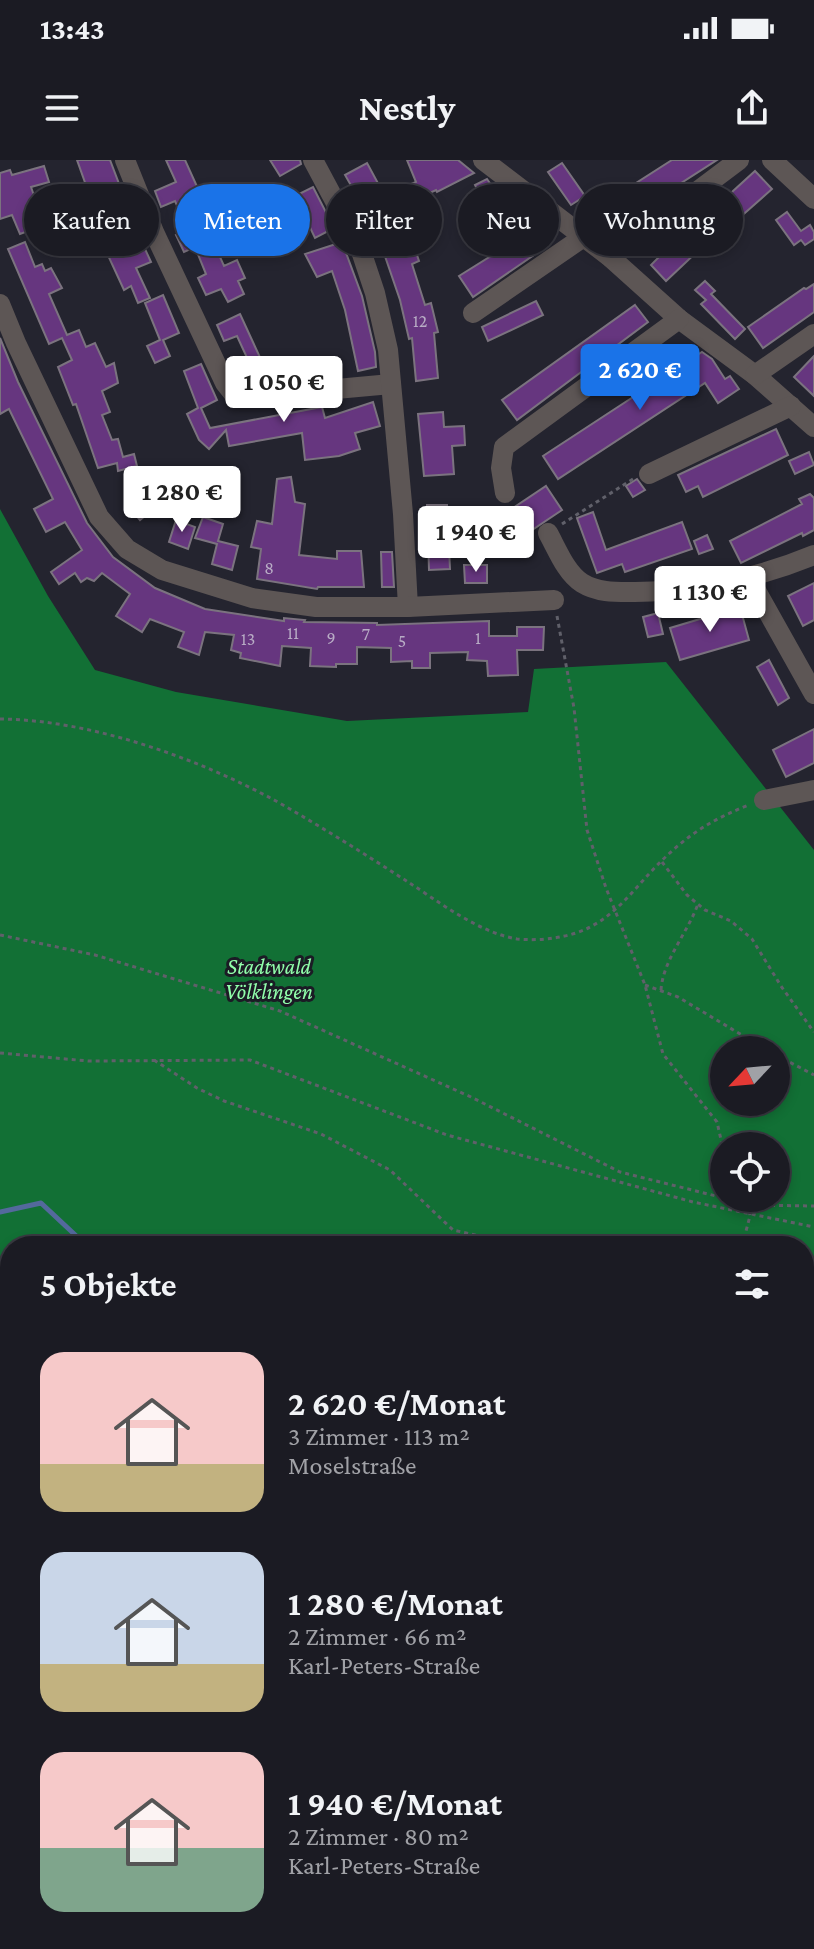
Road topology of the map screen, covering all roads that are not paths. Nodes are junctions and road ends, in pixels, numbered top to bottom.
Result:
1 (125, 160) edge
2 (483, 160) edge
3 (739, 160) edge
4 (772, 160) edge
5 (316, 161) edge
6 (814, 199) edge
7 (575, 232) edge
8 (575, 243) edge
9 (610, 257) joint
10 (0, 304) edge
11 (473, 313) dead end
12 (679, 319) junction
13 (814, 334) edge
14 (755, 375) junction
15 (391, 384) junction
16 (791, 406) junction
17 (814, 427) edge
18 (649, 474) road end
19 (505, 493) dead end
20 (548, 533) road end
21 (814, 555) edge
22 (749, 578) junction
23 (554, 600) road end
24 (408, 607) junction
25 (814, 694) edge
26 (814, 790) edge
27 (764, 800) road end

1 - 15 street
2 - 7 street
3 - 9 street
4 - 6 street
5 - 15 street
8 - 11 street
9 - 12 street
10 - 24 street
12 - 14 street
12 - 19 street
13 - 14 street
14 - 16 street
15 - 24 street
16 - 17 street
16 - 18 street
20 - 22 street
21 - 22 street
22 - 25 street
23 - 24 street
26 - 27 street

